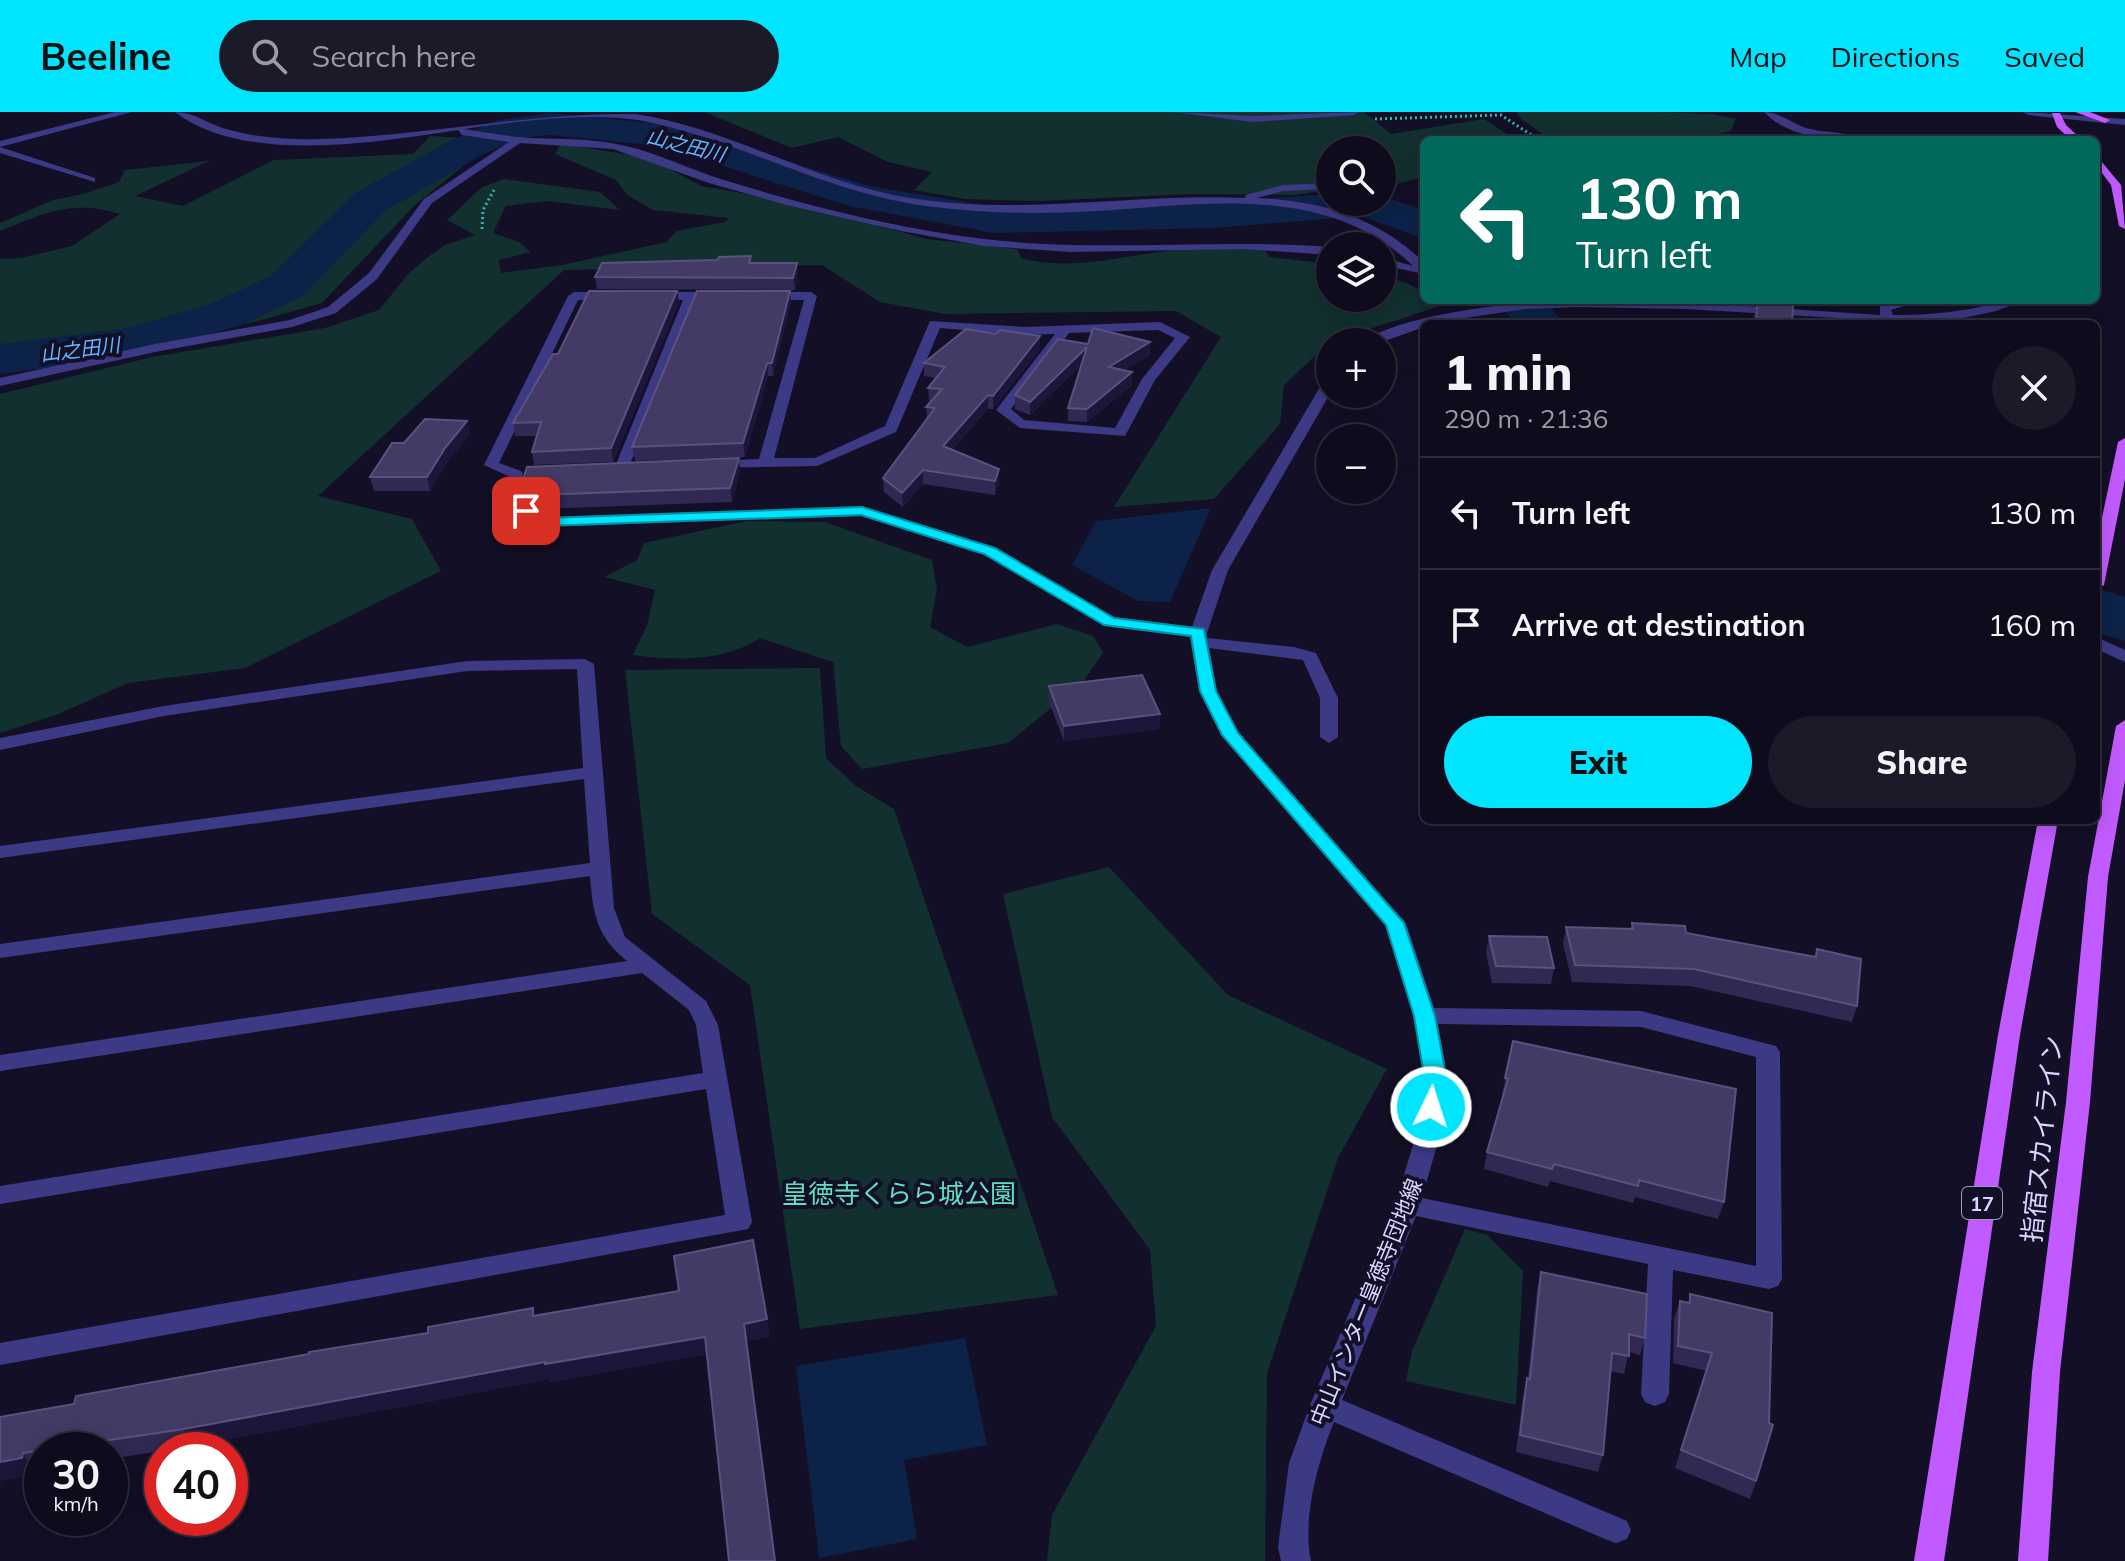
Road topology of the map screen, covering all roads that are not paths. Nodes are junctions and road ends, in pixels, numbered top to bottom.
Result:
1 (127, 112) edge
2 (180, 112) edge
3 (1179, 112) edge
4 (1354, 112) edge
5 (1769, 112) edge
6 (2028, 112) edge
7 (2080, 112) edge
8 (2056, 115) junction
9 (2105, 120) junction
10 (2125, 122) edge
11 (442, 129) junction
12 (1835, 136) edge
13 (2072, 136) edge
14 (518, 140) junction
15 (0, 144) edge
16 (0, 150) edge
17 (2100, 163) edge
18 (91, 180) dead end
19 (1316, 187) edge
20 (1234, 201) junction
21 (2125, 226) edge
22 (1316, 249) edge
23 (1396, 264) edge
24 (1420, 266) edge
25 (1420, 269) edge
26 (691, 296) junction
27 (1465, 304) edge
28 (1580, 304) edge
29 (1681, 304) edge
30 (1900, 304) edge
31 (2005, 304) edge
32 (1473, 312) junction
33 (1888, 319) junction
34 (1434, 320) edge
35 (1484, 320) edge
36 (1420, 325) edge
37 (1065, 330) junction
38 (1396, 333) edge
39 (0, 382) edge
40 (1316, 406) edge
41 (2125, 442) edge
42 (765, 463) junction
43 (693, 466) edge
44 (621, 469) edge
45 (2100, 566) edge
46 (1199, 637) junction
47 (2100, 644) edge
48 (2125, 657) edge
49 (2125, 726) edge
50 (1329, 737) dead end
51 (0, 744) edge
52 (593, 772) junction
53 (2047, 824) edge
54 (0, 852) edge
55 (600, 868) junction
56 (0, 951) edge
57 (645, 965) junction
58 (1425, 1016) junction
59 (0, 1063) edge
60 (716, 1079) junction
61 (0, 1195) edge
62 (1408, 1205) junction
63 (1661, 1257) junction
64 (0, 1354) edge
65 (1655, 1394) dead end
66 (1324, 1405) junction
67 (1616, 1530) dead end
68 (1296, 1561) edge
69 (1929, 1561) edge
70 (2033, 1561) edge

1 - 15 street
2 - 11 street
3 - 4 street
5 - 12 street
6 - 8 street
7 - 9 main road
8 - 9 street
8 - 13 main road
9 - 10 street
11 - 14 street
11 - 20 street
14 - 22 street
14 - 39 street
16 - 18 street
17 - 21 main road
19 - 20 street
20 - 24 street
23 - 25 street
26 - 42 street
26 - 44 street
26 - 46 street
27 - 32 street
28 - 32 street
29 - 33 street
30 - 33 street
31 - 33 street
32 - 34 street
32 - 35 street
36 - 38 street
37 - 37 street
37 - 42 street
40 - 46 street, 中山インター皇徳寺団地線
41 - 45 main road
42 - 43 street
46 - 50 street
46 - 58 street, 中山インター皇徳寺団地線
47 - 48 street
49 - 70 main road, 指宿スカイライン
51 - 52 street
52 - 54 street
52 - 55 street
53 - 69 main road, 指宿スカイライン / 17
55 - 56 street
55 - 57 street
57 - 59 street
57 - 60 street
58 - 62 street, 中山インター皇徳寺団地線
58 - 63 street
60 - 61 street
60 - 64 street
62 - 63 street
62 - 66 street, 中山インター皇徳寺団地線
63 - 65 street
66 - 67 street
66 - 68 street, 中山インター皇徳寺団地線

